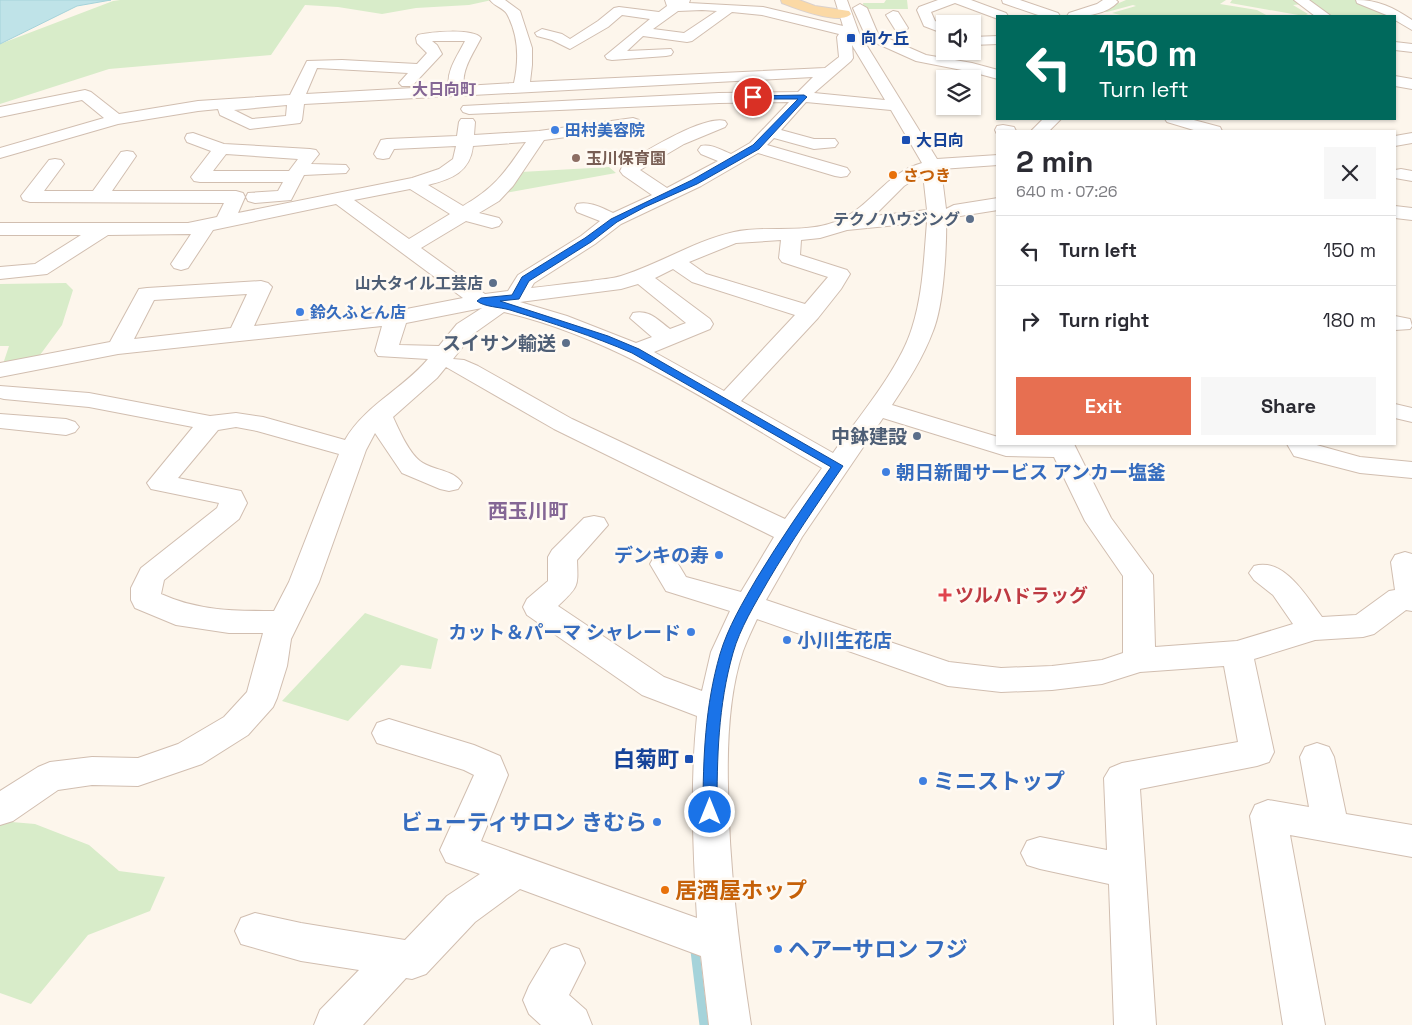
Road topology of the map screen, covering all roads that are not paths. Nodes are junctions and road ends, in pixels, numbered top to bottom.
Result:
1 (496, 0) edge
2 (787, 0) edge
3 (841, 0) edge
4 (859, 0) edge
5 (950, 0) edge
6 (959, 0) edge
7 (1008, 0) edge
8 (1109, 0) edge
9 (1300, 0) edge
10 (1362, 0) edge
11 (676, 3) edge
12 (1066, 3) dead end
13 (727, 10) junction
14 (1091, 12) junction
15 (844, 14) junction
16 (893, 14) dead end
17 (998, 15) edge
18 (1050, 15) edge
19 (1078, 15) edge
20 (1322, 15) edge
21 (660, 16) junction
22 (936, 26) edge
23 (1412, 26) edge
24 (901, 28) junction
25 (868, 29) junction
26 (542, 32) dead end
27 (640, 32) junction
28 (851, 32) junction
29 (996, 40) edge
30 (981, 41) edge
31 (1396, 46) edge
32 (1412, 48) edge
33 (904, 51) junction
34 (666, 52) dead end
35 (866, 56) junction
36 (420, 69) junction
37 (828, 72) junction
38 (996, 74) edge
39 (1396, 81) edge
40 (271, 84) dead end
41 (1412, 84) edge
42 (521, 87) junction
43 (464, 91) junction
44 (404, 93) junction
45 (804, 97) junction
46 (296, 99) junction
47 (262, 101) junction
48 (226, 104) junction
49 (896, 106) junction
50 (405, 110) dead end
51 (469, 110) junction
52 (0, 112) edge
53 (787, 113) junction
54 (804, 114) dead end
55 (116, 120) junction
56 (1052, 120) edge
57 (633, 123) dead end
58 (719, 124) dead end
59 (1179, 124) edge
60 (39, 125) dead end
61 (1040, 130) edge
62 (1209, 130) edge
63 (771, 132) junction
64 (540, 136) junction
65 (53, 137) junction
66 (193, 138) dead end
67 (1412, 138) edge
68 (465, 140) junction
69 (1396, 141) edge
70 (829, 143) dead end
71 (756, 147) junction
72 (221, 149) junction
73 (707, 150) dead end
74 (0, 153) edge
75 (382, 154) dead end
76 (127, 156) dead end
77 (996, 160) edge
78 (732, 161) junction
79 (56, 164) dead end
80 (931, 164) junction
81 (340, 169) dead end
82 (668, 170) dead end
83 (841, 172) dead end
84 (296, 173) junction
85 (695, 182) junction
86 (413, 184) junction
87 (665, 195) junction
88 (99, 196) junction
89 (236, 197) junction
90 (339, 198) junction
91 (996, 204) edge
92 (584, 208) dead end
93 (1396, 212) edge
94 (946, 213) junction
95 (463, 214) junction
96 (1412, 214) edge
97 (614, 220) junction
98 (492, 222) dead end
99 (215, 224) junction
100 (841, 226) junction
101 (0, 228) edge
102 (102, 230) junction
103 (792, 234) junction
104 (408, 248) junction
105 (675, 261) junction
106 (181, 264) dead end
107 (0, 272) edge
108 (641, 277) junction
109 (499, 301) junction
110 (810, 313) junction
111 (396, 318) junction
112 (641, 318) dead end
113 (239, 335) junction
114 (668, 338) junction
115 (118, 347) junction
116 (636, 351) junction
117 (450, 359) junction
118 (2, 381) edge
119 (726, 403) junction
120 (878, 408) junction
121 (1396, 411) edge
122 (379, 414) junction
123 (1412, 415) edge
124 (0, 421) edge
125 (210, 423) junction
126 (66, 427) dead end
127 (996, 445) edge
128 (996, 445) edge
129 (1300, 445) edge
130 (1062, 446) edge
131 (353, 450) junction
132 (837, 466) junction
133 (1412, 470) edge
134 (449, 483) dead end
135 (594, 525) dead end
136 (790, 534) junction
137 (1405, 562) dead end
138 (664, 564) dead end
139 (1264, 573) dead end
140 (1412, 598) edge
141 (748, 605) junction
142 (284, 622) junction
143 (1314, 629) junction
144 (1237, 653) junction
145 (1139, 660) junction
146 (714, 709) junction
147 (389, 733) dead end
148 (1317, 757) dead end
149 (0, 810) edge
150 (1331, 827) junction
151 (1412, 841) edge
152 (1040, 854) dead end
153 (515, 871) junction
154 (1127, 871) junction
155 (255, 931) dead end
156 (719, 944) junction
157 (398, 958) junction
158 (565, 963) dead end
159 (335, 1025) edge
160 (571, 1025) edge
161 (730, 1025) edge
162 (1135, 1025) edge
163 (1304, 1025) edge

1 - 42 street
2 - 15 main road
3 - 15 street
4 - 25 street
5 - 22 street
6 - 17 street
7 - 18 street
8 - 14 street
9 - 20 street
10 - 23 street
11 - 13 street
11 - 21 street
12 - 14 street
13 - 27 street
13 - 28 street
14 - 19 street
15 - 28 street
16 - 24 street
21 - 26 street
21 - 27 street
24 - 25 street
24 - 33 street
25 - 33 street
27 - 34 street
28 - 35 street
28 - 37 street
29 - 30 street
31 - 32 street
33 - 35 street
33 - 38 street
35 - 49 street
36 - 43 street
36 - 44 street
36 - 46 street
37 - 42 street
37 - 45 street
39 - 41 street
40 - 47 street
42 - 43 street
43 - 44 street
43 - 51 street
44 - 46 street
44 - 50 street
45 - 49 street
45 - 51 street
45 - 53 street
46 - 47 street
46 - 48 street
47 - 48 street
48 - 55 street
49 - 80 street
51 - 68 street
52 - 55 street
53 - 54 street
53 - 63 street
55 - 65 street
56 - 61 street
57 - 64 street
58 - 87 street
59 - 62 street
60 - 65 street
63 - 70 street
63 - 71 street
64 - 68 street
64 - 95 street
65 - 74 street
66 - 72 street
67 - 69 street
68 - 75 street
68 - 86 street
71 - 78 street
71 - 83 street
72 - 84 street
72 - 84 street
73 - 78 street
76 - 88 street
77 - 80 street
78 - 85 street
79 - 88 street
80 - 94 street
80 - 100 street
81 - 84 street
82 - 85 street
84 - 89 street
85 - 87 street
86 - 90 street
86 - 95 street
87 - 97 street
88 - 89 street
89 - 99 street
90 - 99 street
90 - 104 street
91 - 94 street
92 - 97 street
93 - 96 street
94 - 100 street
94 - 120 street
95 - 98 street
95 - 104 street
97 - 109 street
99 - 102 street
99 - 106 street
100 - 103 street
101 - 102 street
102 - 107 street
103 - 105 street
103 - 110 street
104 - 109 street
105 - 108 street
105 - 110 street
108 - 109 street
108 - 114 street
109 - 111 street
109 - 116 street
109 - 117 street
110 - 119 street
111 - 113 street
111 - 117 street
112 - 114 street
113 - 115 street
113 - 115 street
114 - 116 street
115 - 118 street
116 - 119 street
117 - 122 street
117 - 136 street
118 - 125 street
119 - 132 street
120 - 127 street
120 - 132 street
121 - 123 street
122 - 131 street
122 - 134 street
124 - 126 street
125 - 131 street
125 - 142 street
128 - 130 street
129 - 133 street
130 - 145 street
131 - 142 street
132 - 136 street
135 - 146 street
136 - 141 street
137 - 140 street
138 - 141 street
139 - 143 street
140 - 143 street
141 - 145 street
141 - 146 street
142 - 149 street
143 - 144 street
144 - 145 street
144 - 154 street
146 - 156 street
147 - 153 street
148 - 150 street
150 - 151 street
150 - 163 street
152 - 154 street
153 - 156 street
153 - 157 street
154 - 162 street
155 - 157 street
156 - 161 street
157 - 159 street
158 - 160 street

